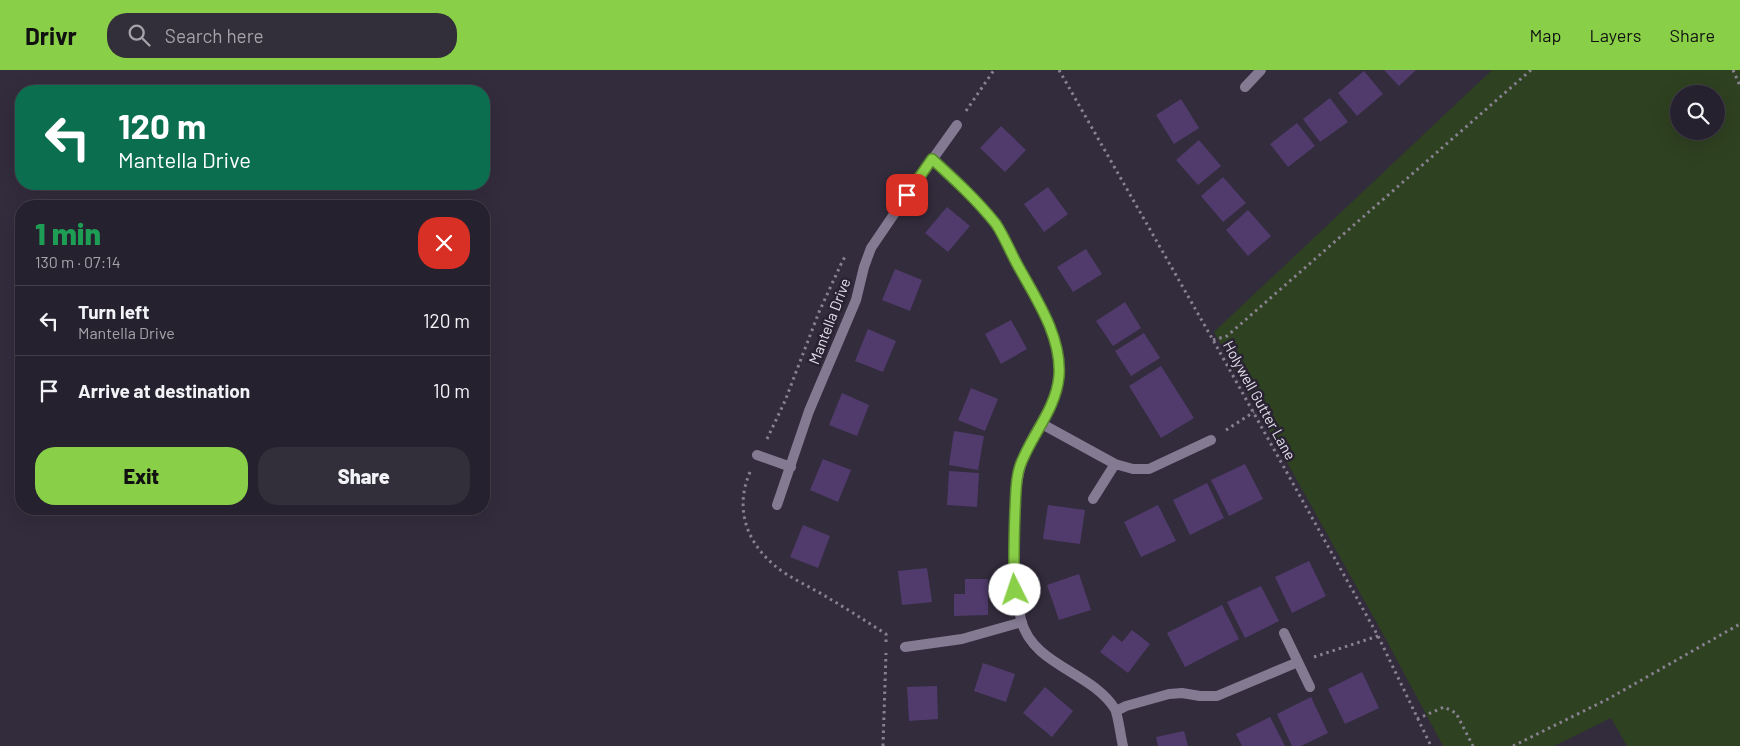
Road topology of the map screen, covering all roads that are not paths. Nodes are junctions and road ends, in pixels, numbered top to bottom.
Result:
1 (1261, 70) edge
2 (1245, 88) dead end
3 (957, 124) road end
4 (932, 159) junction
5 (1042, 424) junction
6 (1211, 440) road end
7 (757, 455) road end
8 (1115, 464) junction
9 (790, 467) junction
10 (1093, 499) dead end
11 (778, 505) dead end
12 (1022, 622) junction
13 (1284, 633) dead end
14 (905, 647) dead end
15 (1298, 662) junction
16 (1310, 687) dead end
17 (1116, 711) junction
18 (1123, 746) edge

1 - 2 street
3 - 4 street, Mantella Drive
4 - 5 street
4 - 9 street, Mantella Drive
5 - 8 street
5 - 12 street
6 - 8 street
7 - 9 street
8 - 10 street
9 - 11 street, Mantella Drive
12 - 14 street
12 - 17 street
13 - 15 street
15 - 16 street
15 - 17 street
17 - 18 street

